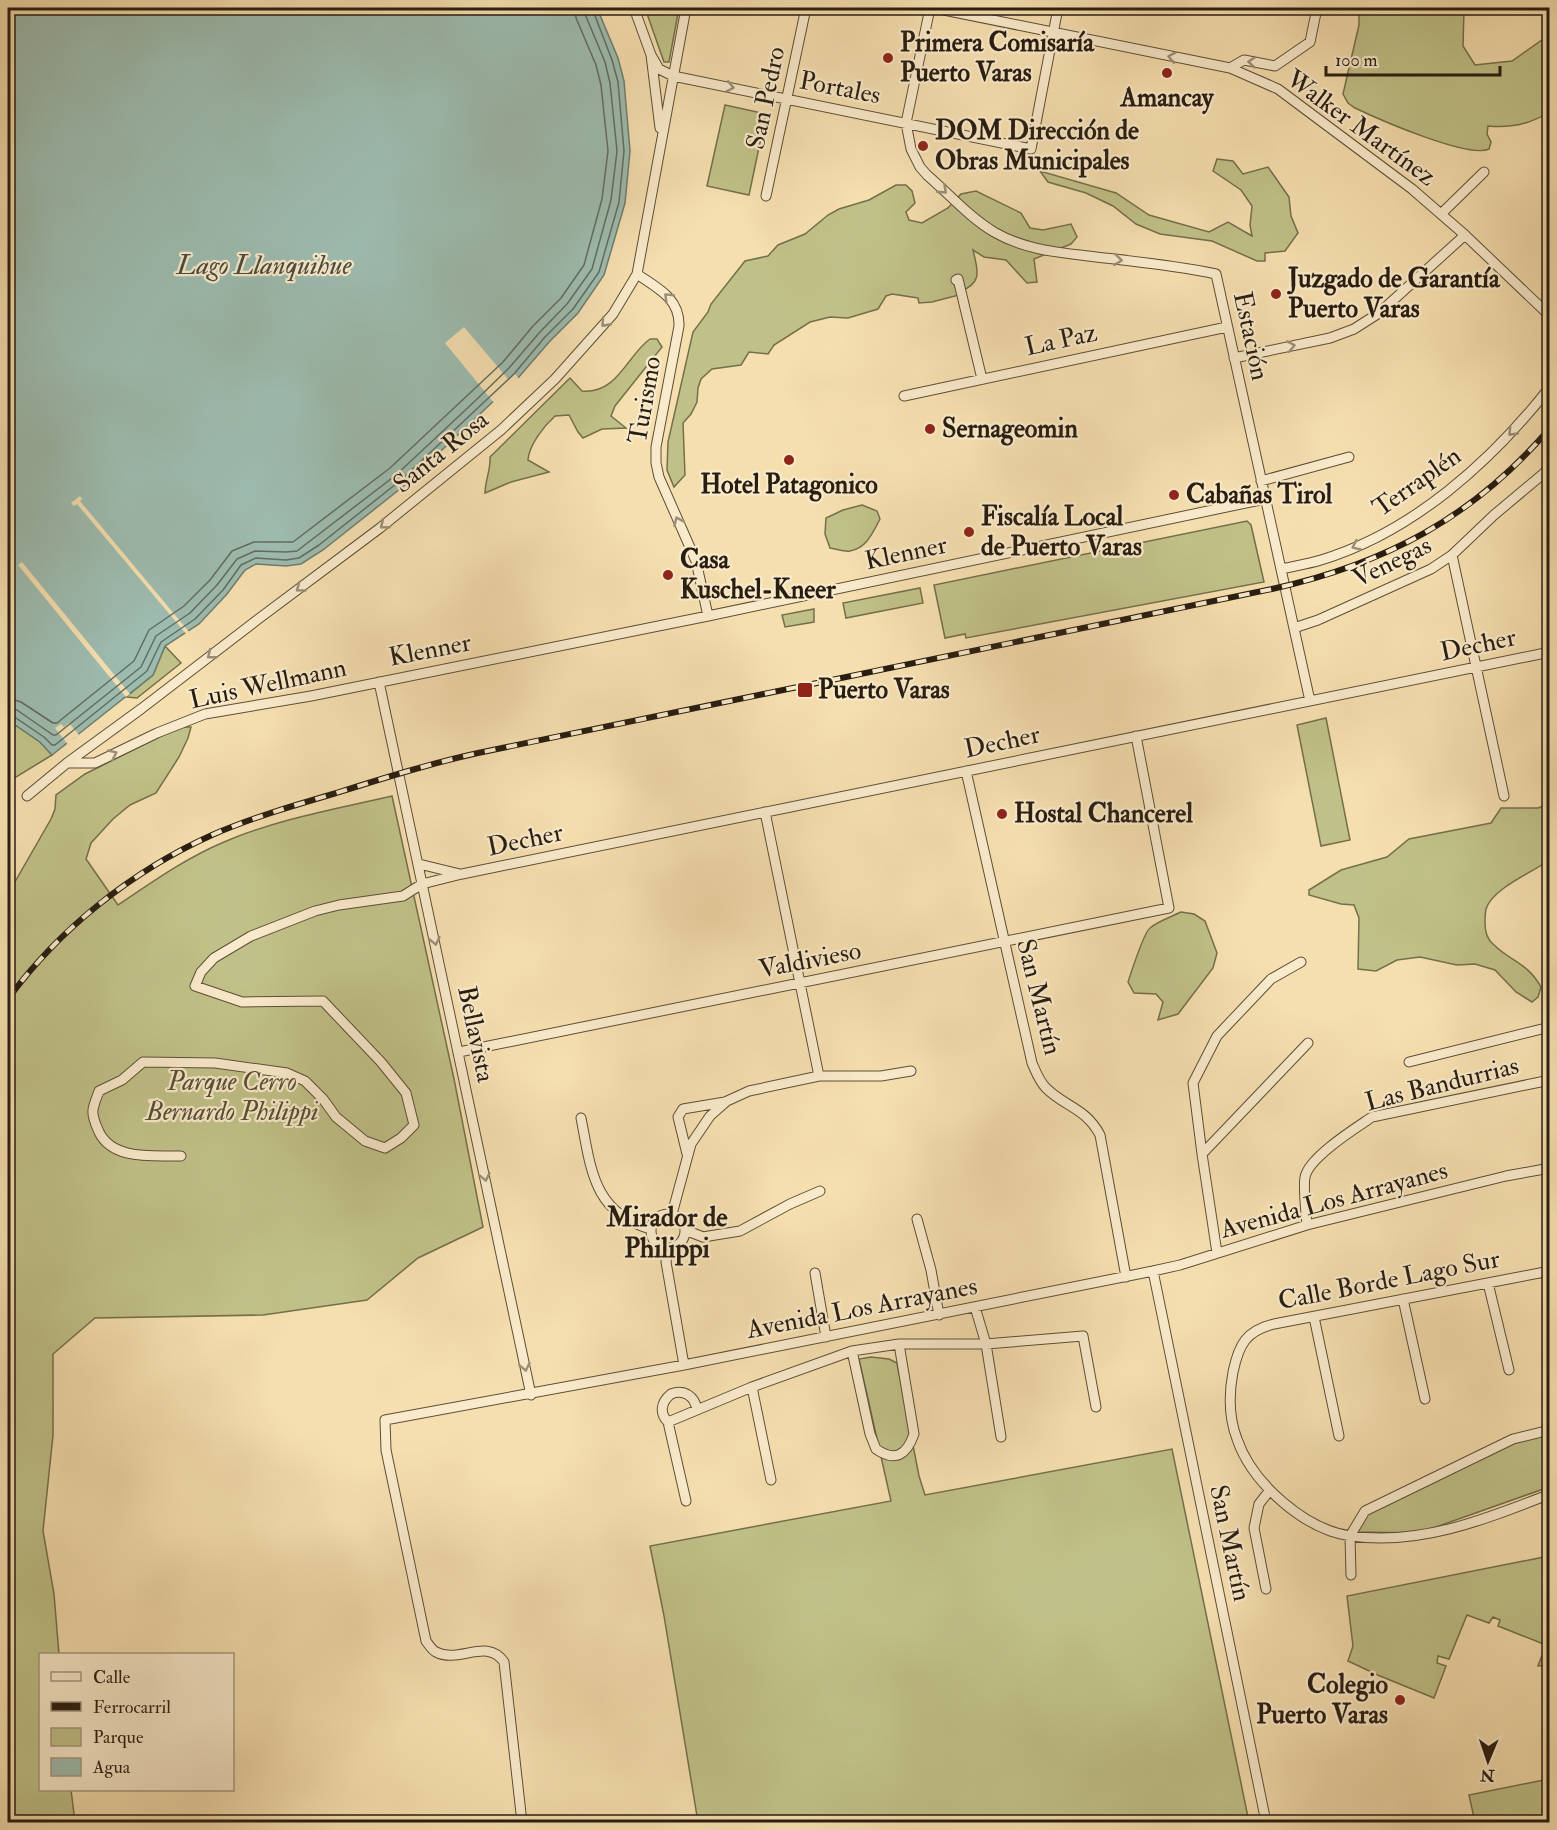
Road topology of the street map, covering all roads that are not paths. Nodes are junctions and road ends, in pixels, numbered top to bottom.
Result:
1 (634, 8) edge
2 (686, 8) edge
3 (806, 8) edge
4 (932, 8) edge
5 (1058, 8) edge
6 (1317, 8) edge
7 (1053, 33) junction
8 (651, 55) junction
9 (1230, 68) junction
10 (673, 76) junction
11 (787, 99) junction
12 (906, 123) junction
13 (660, 148) junction
14 (1484, 172) dead end
15 (766, 196) dead end
16 (1441, 214) junction
17 (1465, 235) junction
18 (637, 274) junction
19 (956, 280) dead end
20 (1550, 316) edge
21 (1227, 327) junction
22 (1234, 358) junction
23 (982, 379) junction
24 (1550, 387) edge
25 (904, 396) dead end
26 (1349, 457) dead end
27 (1550, 466) edge
28 (1546, 473) edge
29 (1261, 482) junction
30 (1265, 499) junction
31 (1452, 555) junction
32 (1281, 569) junction
33 (708, 616) junction
34 (1294, 628) junction
35 (1550, 652) edge
36 (1476, 667) junction
37 (379, 682) junction
38 (1310, 701) junction
39 (1136, 736) junction
40 (67, 764) junction
41 (966, 771) junction
42 (27, 796) dead end
43 (1504, 796) dead end
44 (765, 812) junction
45 (418, 864) junction
46 (462, 874) junction
47 (422, 884) junction
48 (1004, 942) junction
49 (1301, 962) dead end
50 (800, 983) junction
51 (1550, 1027) edge
52 (1308, 1043) dead end
53 (459, 1052) junction
54 (1409, 1062) dead end
55 (910, 1071) dead end
56 (819, 1076) junction
57 (1550, 1080) edge
58 (727, 1101) junction
59 (581, 1118) dead end
60 (687, 1154) junction
61 (1202, 1154) junction
62 (181, 1156) dead end
63 (1550, 1168) edge
64 (820, 1191) dead end
65 (672, 1214) junction
66 (917, 1219) dead end
67 (1307, 1225) junction
68 (651, 1229) junction
69 (685, 1230) junction
70 (668, 1248) junction
71 (1217, 1253) junction
72 (1153, 1271) junction
73 (1550, 1271) edge
74 (815, 1273) dead end
75 (1126, 1277) junction
76 (1488, 1283) junction
77 (1403, 1299) junction
78 (975, 1307) junction
79 (939, 1315) junction
80 (1314, 1317) junction
81 (826, 1337) junction
82 (899, 1344) junction
83 (986, 1344) junction
84 (852, 1351) junction
85 (684, 1365) junction
86 (1509, 1370) dead end
87 (752, 1387) junction
88 (531, 1395) junction
89 (1425, 1399) dead end
90 (1096, 1407) dead end
91 (697, 1410) junction
92 (668, 1422) junction
93 (1550, 1430) edge
94 (1339, 1436) dead end
95 (1001, 1437) dead end
96 (771, 1480) dead end
97 (1270, 1490) junction
98 (1550, 1494) edge
99 (686, 1501) dead end
100 (1350, 1536) junction
101 (1351, 1575) dead end
102 (1266, 1589) dead end
103 (522, 1822) edge
104 (1266, 1822) edge

1 - 8 street
2 - 10 street, Santa Rosa
3 - 11 street, San Pedro
4 - 7 street, Walker Martínez
4 - 12 street
5 - 7 street
6 -> 9 street
9 -> 7 street, Walker Martínez
7 - 12 street, Portales
8 - 10 street
8 - 13 street
9 - 16 street, Walker Martínez
10 -> 11 street, Portales
10 - 13 street, Santa Rosa
11 - 12 street, Portales
11 - 15 street, San Pedro
12 -> 21 street, Estación
13 - 18 street, Santa Rosa
14 - 16 street
16 - 17 street, Walker Martínez
17 - 20 street, Walker Martínez
22 -> 17 street
33 -> 18 street, Turismo
18 -> 40 street, Santa Rosa
19 - 23 street
21 - 22 street, Estación
21 - 23 street, La Paz
22 - 29 street, Estación
23 - 25 street, La Paz
24 -> 32 street, Terraplén
26 - 29 street
27 - 28 street, Venegas
28 - 31 street, Venegas
29 - 30 street, Estación
30 - 32 street, Estación
30 - 33 street, Klenner
31 - 34 street, Venegas
31 - 36 street
32 - 34 street, Estación
33 - 37 street, Klenner
34 - 38 street, Estación
35 - 36 street, Decher
36 - 38 street, Decher
36 - 43 street
40 -> 37 street, Luis Wellmann
37 - 45 street, Bellavista
38 - 39 street, Decher
39 - 41 street, Decher
39 - 48 street, Valdivieso
40 - 42 street, Santa Rosa
41 - 44 street, Decher
41 - 48 street, San Martín
44 - 46 street, Decher
44 - 50 street
45 - 46 street, Decher
45 - 47 street, Bellavista
46 - 47 street, Decher
47 -> 53 street, Bellavista
47 - 62 street, Decher
48 - 50 street, Valdivieso
48 - 75 street, San Martín
49 - 61 street
50 - 53 street, Valdivieso
50 - 56 street
51 - 54 street
52 - 61 street
53 -> 88 street, Bellavista
55 - 56 street
56 - 58 street
57 - 67 street, Las Bandurrias
58 - 60 street
58 - 60 street
59 - 68 street
60 - 65 street
61 - 71 street
63 - 67 street, Avenida Los Arrayanes
64 - 69 street
65 - 68 street
65 - 69 street
66 - 79 street
67 - 71 street, Avenida Los Arrayanes
68 - 70 street
69 - 70 street
70 - 85 street
71 - 72 street, Avenida Los Arrayanes
72 - 75 street, Avenida Los Arrayanes
72 - 104 street, San Martín
73 - 76 street, Calle Borde Lago Sur
74 - 81 street
75 - 78 street, Avenida Los Arrayanes
76 - 77 street, Calle Borde Lago Sur
76 - 86 street
77 - 80 street, Calle Borde Lago Sur
77 - 89 street
78 - 79 street, Avenida Los Arrayanes
78 - 83 street
79 - 81 street, Avenida Los Arrayanes
80 - 94 street
80 - 97 street, Calle Borde Lago Sur
81 - 85 street, Avenida Los Arrayanes
82 - 83 street
82 - 84 street
82 - 84 street
83 - 90 street
83 - 95 street
84 - 87 street
85 - 88 street, Avenida Los Arrayanes
87 - 91 street
87 - 96 street
88 - 103 street, Avenida Los Arrayanes
91 - 92 street
91 - 92 street
92 - 99 street
93 - 100 street
97 - 100 street
97 - 102 street
98 - 100 street
100 - 101 street

